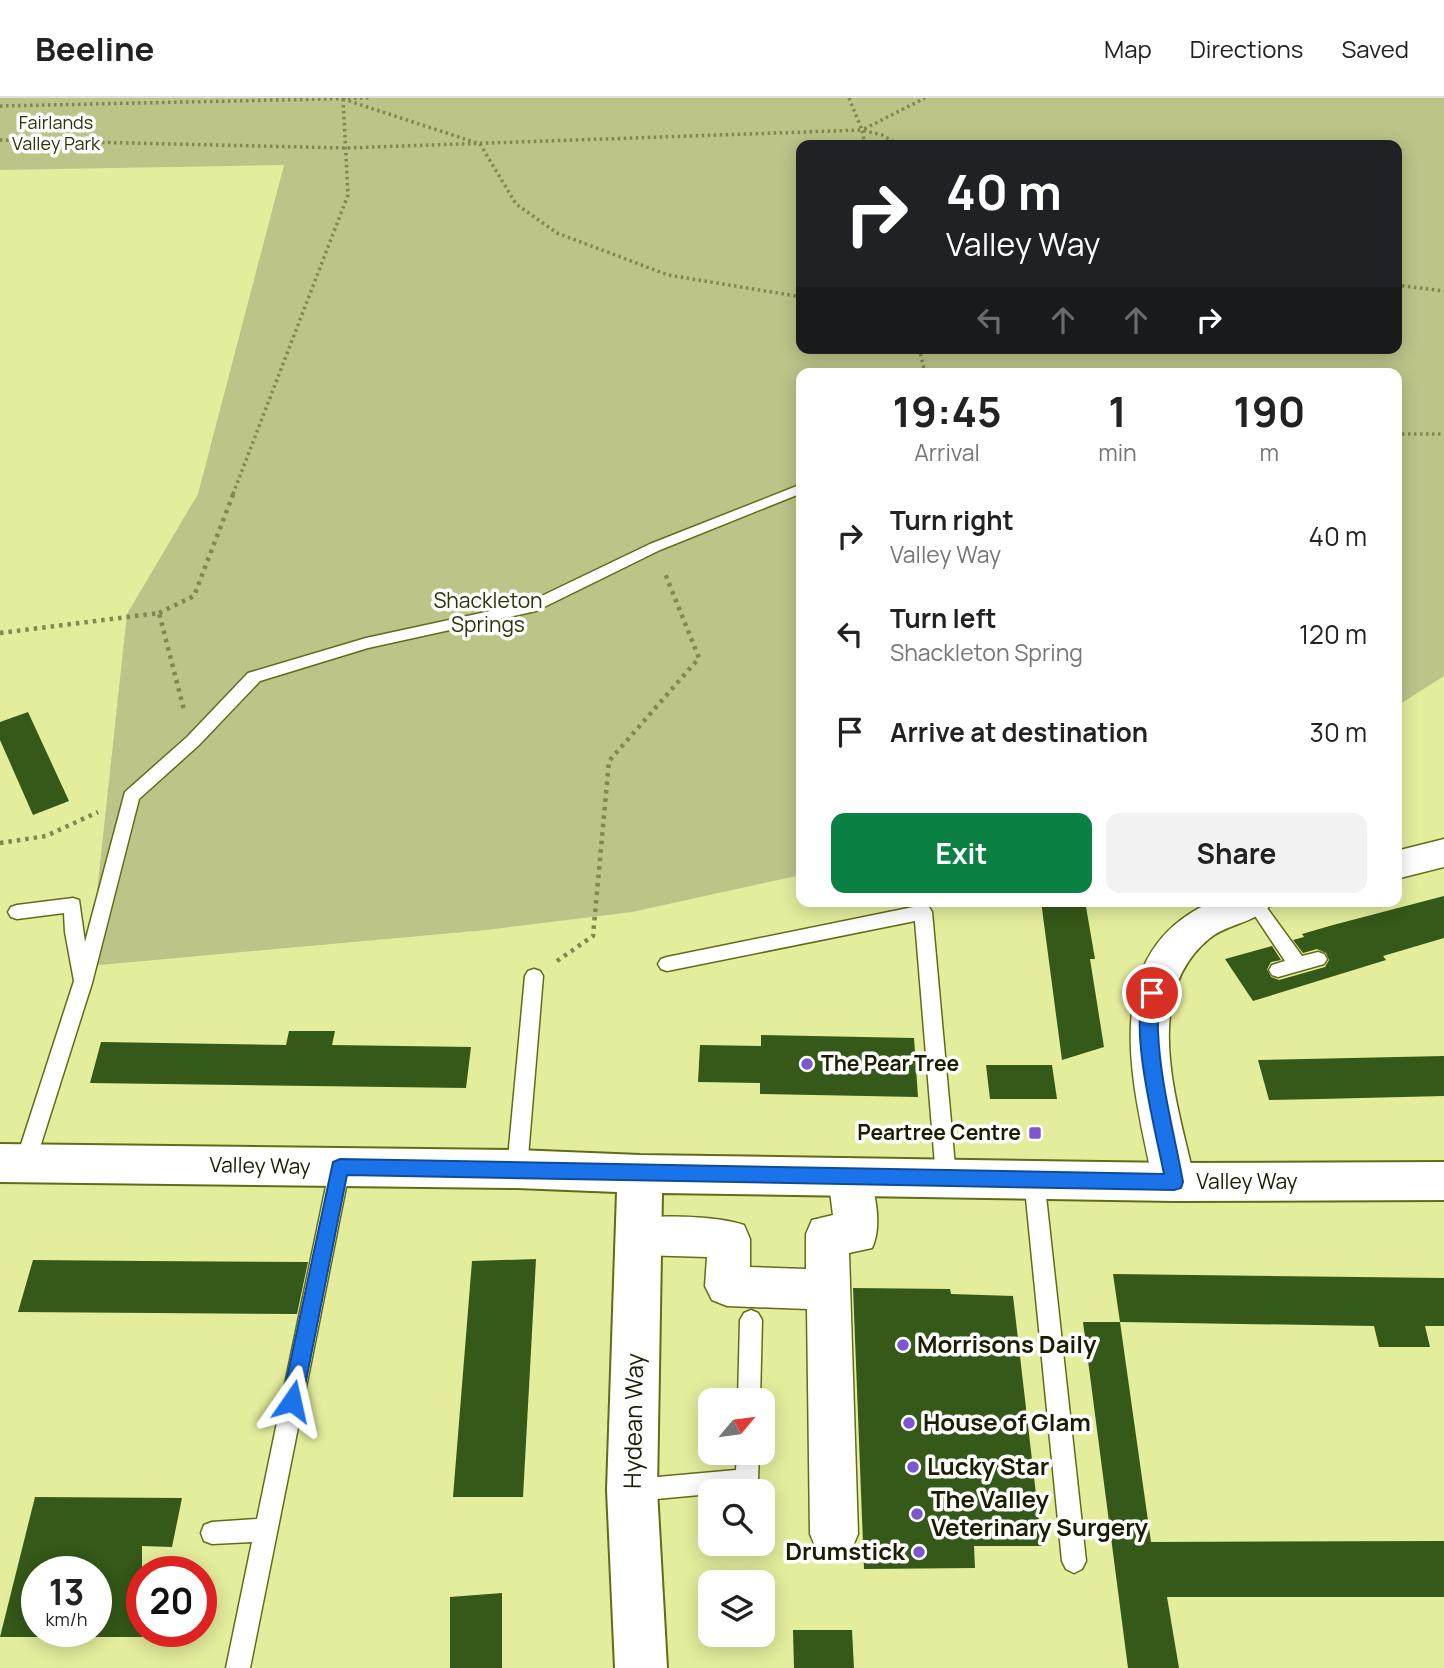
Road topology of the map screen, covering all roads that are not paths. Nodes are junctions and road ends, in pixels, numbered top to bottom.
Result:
1 (796, 490) edge
2 (1444, 853) edge
3 (1402, 864) edge
4 (1243, 907) edge
5 (1258, 907) edge
6 (17, 912) dead end
7 (1318, 959) dead end
8 (667, 964) dead end
9 (1298, 964) junction
10 (1278, 970) dead end
11 (534, 976) road end
12 (82, 983) junction
13 (13, 1163) edge
14 (340, 1167) junction
15 (517, 1169) junction
16 (640, 1174) junction
17 (849, 1176) junction
18 (946, 1177) junction
19 (1034, 1178) junction
20 (1444, 1181) edge
21 (1174, 1182) junction
22 (639, 1236) junction
23 (828, 1290) junction
24 (751, 1320) dead end
25 (749, 1388) edge
26 (748, 1465) edge
27 (632, 1490) junction
28 (266, 1530) junction
29 (212, 1533) dead end
30 (834, 1534) dead end
31 (1074, 1561) dead end
32 (238, 1668) edge
33 (641, 1668) edge

1 - 12 lane
2 - 3 street
4 - 21 street
5 - 9 lane
6 - 12 lane
7 - 9 lane
8 - 18 lane
9 - 10 lane
11 - 15 lane
12 - 13 lane
13 - 14 street, Valley Way
14 - 15 street, Valley Way
14 - 28 lane
15 - 16 street, Valley Way
16 - 17 street, Valley Way
16 - 22 street, Hydean Way
17 - 18 street, Valley Way
17 - 23 street
18 - 19 street, Valley Way
19 - 21 street, Valley Way
19 - 31 lane
20 - 21 street, Valley Way
22 - 23 street
22 - 27 street, Hydean Way
23 - 30 street
24 - 25 lane
26 - 27 lane
27 - 33 street, Hydean Way
28 - 29 lane
28 - 32 lane

